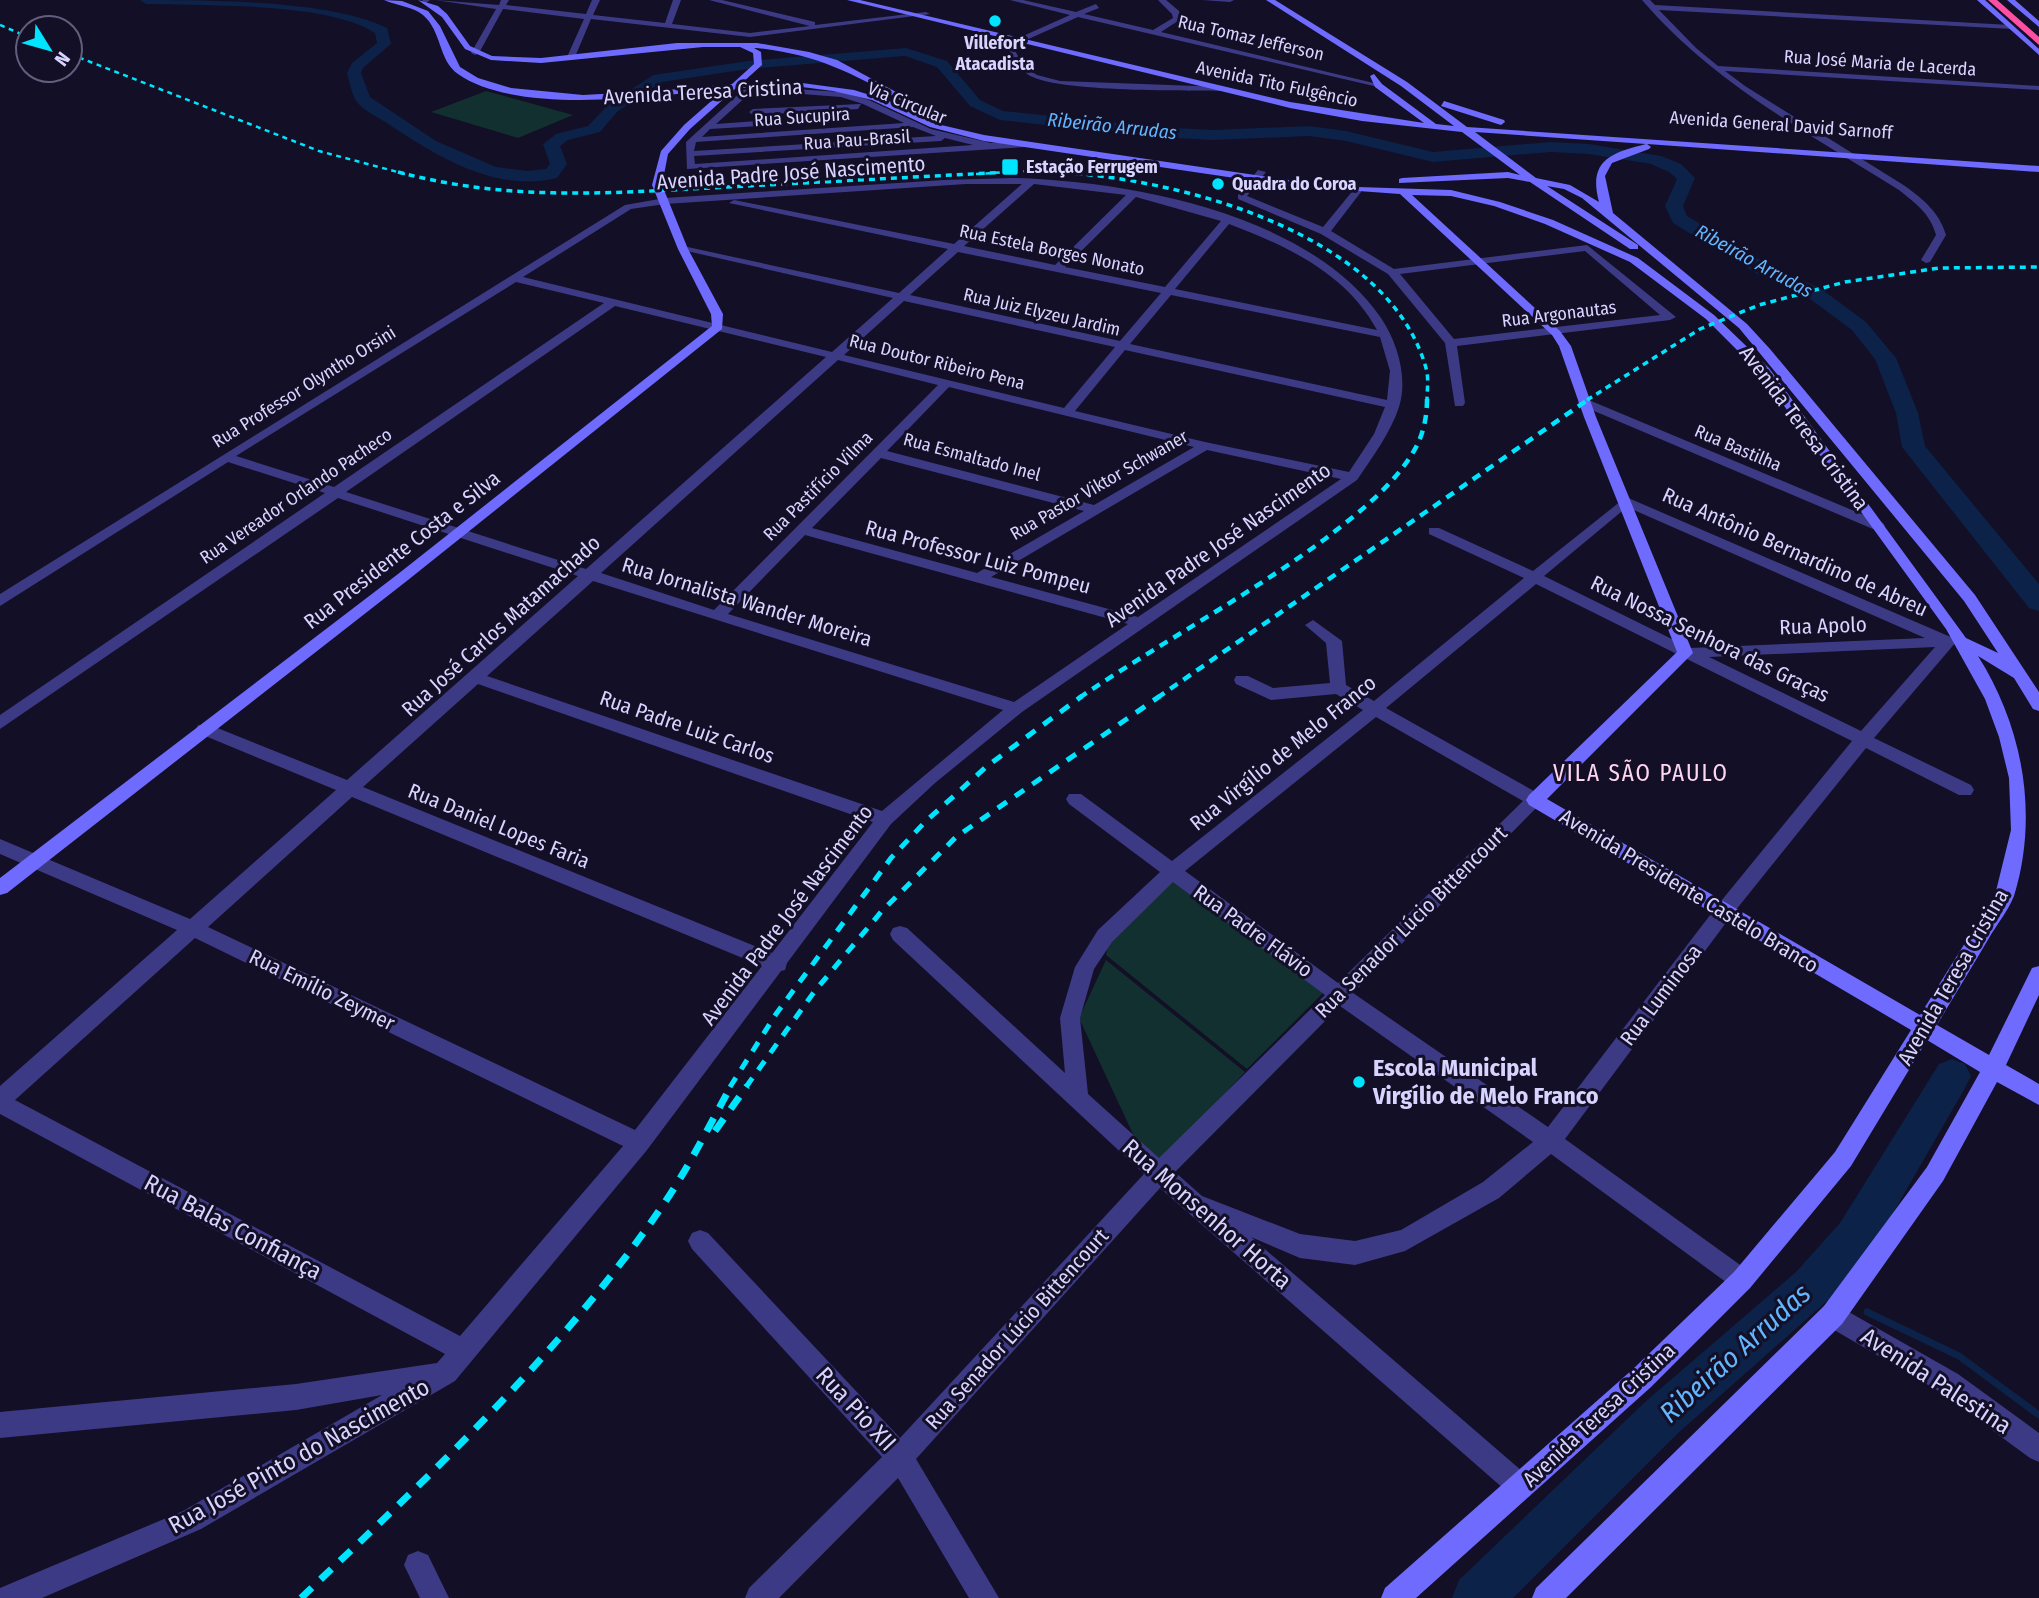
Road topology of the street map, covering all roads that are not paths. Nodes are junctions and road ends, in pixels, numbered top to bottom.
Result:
1 (388, 0) edge
2 (439, 0) edge
3 (596, 0) edge
4 (677, 0) edge
5 (713, 0) edge
6 (850, 0) edge
7 (868, 0) edge
8 (1014, 0) edge
9 (1162, 0) edge
10 (1206, 0) edge
11 (1230, 0) edge
12 (1646, 0) edge
13 (1981, 0) edge
14 (1992, 0) edge
15 (2001, 0) edge
16 (2011, 0) edge
17 (423, 1) edge
18 (502, 3) edge
19 (1093, 3) edge
20 (1267, 4) edge
21 (1652, 7) junction
22 (1079, 14) junction
23 (923, 15) junction
24 (588, 16) junction
25 (2011, 22) junction
26 (1115, 23) junction
27 (2039, 25) edge
28 (668, 26) junction
29 (822, 26) junction
30 (1156, 32) junction
31 (2039, 33) edge
32 (1001, 36) junction
33 (1026, 38) junction
34 (788, 40) junction
35 (740, 45) junction
36 (767, 46) junction
37 (2037, 47) edge
38 (791, 50) junction
39 (475, 53) junction
40 (758, 53) junction
41 (568, 57) junction
42 (1019, 60) dead end
43 (1719, 68) junction
44 (1029, 72) dead end
45 (493, 78) junction
46 (1376, 80) junction
47 (740, 82) junction
48 (1404, 84) junction
49 (2039, 88) edge
50 (1224, 89) junction
51 (680, 91) junction
52 (830, 96) junction
53 (841, 96) junction
54 (777, 99) junction
55 (735, 102) junction
56 (912, 103) dead end
57 (872, 105) junction
58 (835, 107) junction
59 (821, 108) junction
60 (1381, 108) dead end
61 (924, 110) dead end
62 (773, 111) junction
63 (746, 112) dead end
64 (734, 113) dead end
65 (1356, 113) junction
66 (722, 114) junction
67 (703, 115) junction
68 (895, 116) junction
69 (847, 118) dead end
70 (823, 120) dead end
71 (806, 121) dead end
72 (781, 122) dead end
73 (768, 123) junction
74 (756, 124) junction
75 (1431, 124) junction
76 (914, 125) junction
77 (1521, 126) junction
78 (687, 127) junction
79 (708, 127) junction
80 (811, 132) junction
81 (760, 135) junction
82 (950, 137) junction
83 (693, 140) junction
84 (909, 140) junction
85 (850, 144) junction
86 (1025, 144) junction
87 (1705, 145) junction
88 (815, 146) junction
89 (990, 146) junction
90 (1837, 146) junction
91 (797, 147) junction
92 (764, 149) junction
93 (742, 151) junction
94 (910, 152) junction
95 (689, 154) junction
96 (853, 156) junction
97 (1852, 156) junction
98 (797, 160) junction
99 (2039, 160) edge
100 (741, 164) junction
101 (912, 165) dead end
102 (852, 169) dead end
103 (2039, 169) edge
104 (795, 172) dead end
105 (1259, 175) junction
106 (741, 176) dead end
107 (1030, 182) junction
108 (1358, 190) junction
109 (1402, 191) junction
110 (1133, 194) junction
111 (711, 198) junction
112 (664, 199) junction
113 (628, 207) joint
114 (1608, 214) junction
115 (1228, 219) junction
116 (1325, 232) junction
117 (956, 248) junction
118 (683, 249) junction
119 (1634, 260) junction
120 (1926, 260) dead end
121 (1480, 261) junction
122 (1058, 269) junction
123 (1392, 272) junction
124 (514, 278) junction
125 (1688, 281) junction
126 (1166, 292) junction
127 (900, 298) junction
128 (613, 302) junction
129 (718, 327) junction
130 (1556, 332) junction
131 (1386, 335) junction
132 (1451, 343) junction
133 (1122, 348) junction
134 (835, 356) junction
135 (947, 383) junction
136 (1584, 402) junction
137 (1459, 403) dead end
138 (1394, 405) junction
139 (1067, 412) junction
140 (1205, 446) junction
141 (878, 453) junction
142 (226, 457) junction
143 (1353, 477) junction
144 (334, 493) junction
145 (1626, 501) junction
146 (1096, 510) junction
147 (1878, 526) junction
148 (802, 530) junction
149 (1434, 531) dead end
150 (458, 533) junction
151 (589, 575) junction
152 (1534, 577) junction
153 (976, 579) junction
154 (0, 601) edge
155 (1976, 607) junction
156 (717, 616) junction
157 (1143, 623) junction
158 (1312, 625) dead end
159 (1956, 642) junction
160 (1685, 653) junction
161 (474, 677) junction
162 (1242, 680) dead end
163 (2029, 687) junction
164 (1338, 688) junction
165 (2039, 705) edge
166 (1016, 708) junction
167 (1375, 709) junction
168 (0, 723) edge
169 (204, 729) junction
170 (1863, 740) junction
171 (350, 789) junction
172 (1965, 790) dead end
173 (1075, 799) dead end
174 (1535, 800) junction
175 (885, 819) junction
176 (0, 846) edge
177 (36, 860) junction
178 (1172, 871) junction
179 (0, 888) edge
180 (1724, 911) junction
181 (194, 929) junction
182 (900, 934) dead end
183 (778, 964) junction
184 (2039, 974) edge
185 (1338, 994) junction
186 (1924, 1029) junction
187 (1993, 1069) junction
188 (2039, 1095) edge
189 (1078, 1099) junction
190 (0, 1101) edge
191 (1550, 1141) junction
192 (639, 1143) junction
193 (1159, 1173) junction
194 (1193, 1203) junction
195 (700, 1241) dead end
196 (1742, 1280) junction
197 (1833, 1315) junction
198 (465, 1352) junction
199 (446, 1372) junction
200 (0, 1425) edge
201 (2039, 1449) edge
202 (900, 1457) junction
203 (1521, 1487) junction
204 (418, 1565) dead end
205 (9, 1598) edge
206 (435, 1598) edge
207 (759, 1598) edge
208 (985, 1598) edge
209 (1395, 1598) edge
210 (1546, 1598) edge

1 - 45 main road, Avenida Teresa Cristina
2 - 18 street
3 - 24 street
4 - 28 street
5 - 29 street
6 - 23 main road, Avenida Tito Fulgêncio
7 - 23 main road, Avenida Tito Fulgêncio
8 - 22 street, Rua Tomaz Jefferson
9 - 30 street
10 - 11 street
12 - 21 street
13 - 25 main road
14 - 25 highway
15 - 31 highway
16 - 27 main road
17 - 39 main road
18 - 24 street
18 - 39 street
19 - 22 street
19 - 26 street
20 - 46 main road
20 - 48 main road
21 - 25 street
21 - 43 street
22 - 26 street, Rua Tomaz Jefferson
22 - 33 street
23 - 29 street
23 - 32 main road, Avenida Tito Fulgêncio
23 - 33 main road, Avenida Tito Fulgêncio
24 - 28 street
24 - 41 street
25 - 37 highway
26 - 30 street, Rua Tomaz Jefferson
28 - 29 street
29 - 34 street
30 - 46 street, Rua Tomaz Jefferson
32 - 42 street
32 - 50 main road, Avenida Tito Fulgêncio
33 - 65 main road, Avenida Tito Fulgêncio
34 - 36 street
34 - 38 main road
35 - 36 main road, Avenida Teresa Cristina
35 - 40 main road
35 - 41 main road, Avenida Teresa Cristina
36 - 38 main road, Avenida Teresa Cristina
36 - 40 main road
38 - 56 main road, Avenida Teresa Cristina
39 - 41 main road, Avenida Teresa Cristina
40 - 47 main road
41 - 45 main road
43 - 49 street, Rua José Maria de Lacerda
43 - 90 street
44 - 50 street
45 - 51 main road, Avenida Teresa Cristina
46 - 75 main road
46 - 119 main road
47 - 51 main road, Avenida Teresa Cristina
47 - 67 main road
47 - 86 main road, Avenida Teresa Cristina
48 - 77 main road
48 - 125 main road
50 - 75 main road, Avenida Tito Fulgêncio
51 - 67 main road
52 - 53 street
52 - 54 street
52 - 58 street
53 - 55 street, Via Circular
53 - 57 street, Via Circular
54 - 55 street
54 - 62 street
55 - 66 street, Via Circular
57 - 58 street
57 - 68 street, Via Circular
58 - 59 street
59 - 62 street
59 - 70 street
60 - 65 main road
61 - 105 main road, Avenida Teresa Cristina
62 - 63 street
62 - 73 street
64 - 66 street
65 - 75 main road, Avenida Tito Fulgêncio
66 - 79 street, Via Circular
67 - 78 main road
68 - 69 street
68 - 76 street, Via Circular
71 - 80 street
72 - 73 street
73 - 74 street
74 - 79 street
74 - 81 street
75 - 77 main road, Avenida Tito Fulgêncio
75 - 87 main road, Avenida Tito Fulgêncio
76 - 80 street, Rua Sucupira
76 - 82 street, Via Circular
77 - 90 main road, Avenida General David Sarnoff
78 - 79 street
78 - 112 main road
79 - 83 street, Via Circular
80 - 81 street, Rua Sucupira
80 - 88 street
81 - 83 street, Rua Sucupira
81 - 92 street
82 - 84 street
82 - 89 street, Via Circular
83 - 95 street
84 - 85 street
84 - 94 street
85 - 88 street
85 - 96 street
86 - 89 street, Rua Pau-Brasil
86 - 105 main road, Avenida Teresa Cristina
87 - 97 main road, Avenida General David Sarnoff
87 - 114 main road
88 - 91 street
89 - 94 street, Rua Pau-Brasil
90 - 97 street
90 - 99 main road, Avenida General David Sarnoff
91 - 92 street
91 - 98 street
92 - 93 street
93 - 95 street
93 - 100 street
94 - 96 street, Rua Pau-Brasil
94 - 101 street
95 - 100 street, Rua Pau-Brasil
96 - 98 street, Rua Pau-Brasil
96 - 102 street
97 - 103 main road, Avenida General David Sarnoff
97 - 120 street
98 - 100 street, Rua Pau-Brasil
98 - 104 street
100 - 106 street
105 - 108 main road, Avenida Teresa Cristina
105 - 114 main road, Avenida Teresa Cristina
105 - 116 street
107 - 110 street, Avenida Padre José Nascimento
107 - 111 street, Avenida Padre José Nascimento
107 - 117 street, Rua José Carlos Matamachado
108 - 109 main road, Avenida Teresa Cristina
108 - 116 street
109 - 119 main road, Avenida Teresa Cristina
109 - 121 main road
110 - 115 street, Avenida Padre José Nascimento
110 - 122 street
111 - 112 street, Avenida Padre José Nascimento
111 - 117 street, Rua Estela Borges Nonato
112 - 113 street, Avenida Padre José Nascimento
112 - 118 main road
113 - 124 street, Rua Professor Olyntho Orsini
114 - 125 main road, Avenida Teresa Cristina
115 - 126 street
115 - 131 street, Avenida Padre José Nascimento
116 - 123 street
117 - 122 street, Rua Estela Borges Nonato
117 - 127 street, Rua José Carlos Matamachado
118 - 127 street, Rua Juiz Elyzeu Jardim
118 - 129 main road
119 - 147 main road, Avenida Teresa Cristina
121 - 123 street
121 - 130 main road
121 - 130 street, Rua Argonautas
122 - 126 street, Rua Estela Borges Nonato
123 - 132 street
124 - 128 street, Rua Doutor Ribeiro Pena
124 - 142 street, Rua Professor Olyntho Orsini
125 - 155 main road, Avenida Teresa Cristina
126 - 131 street, Rua Estela Borges Nonato
126 - 133 street
127 - 133 street, Rua Juiz Elyzeu Jardim
127 - 134 street, Rua José Carlos Matamachado
128 - 129 street, Rua Doutor Ribeiro Pena
128 - 144 street, Rua Vereador Orlando Pacheco
129 - 134 street, Rua Doutor Ribeiro Pena
129 - 150 main road, Rua Presidente Costa e Silva
130 - 132 street, Rua Argonautas
130 - 136 main road
131 - 138 street, Avenida Padre José Nascimento
132 - 137 street
133 - 138 street, Rua Juiz Elyzeu Jardim
133 - 139 street
134 - 135 street, Rua Doutor Ribeiro Pena
134 - 151 street, Rua José Carlos Matamachado
135 - 139 street, Rua Doutor Ribeiro Pena
135 - 141 street, Rua Pastifício Vilma
136 - 145 main road
136 - 147 street, Rua Bastilha
138 - 143 street, Avenida Padre José Nascimento
139 - 140 street, Rua Doutor Ribeiro Pena
140 - 143 street, Rua Doutor Ribeiro Pena
140 - 146 street, Rua Pastor Viktor Schwaner
141 - 146 street, Rua Esmaltado Inel
141 - 148 street, Rua Pastifício Vilma
142 - 144 street, Rua Jornalista Wander Moreira
142 - 154 street, Rua Professor Olyntho Orsini
143 - 157 street, Avenida Padre José Nascimento
144 - 150 street, Rua Jornalista Wander Moreira
144 - 168 street, Rua Vereador Orlando Pacheco
145 - 152 street, Rua Virgílio de Melo Franco
145 - 159 street, Rua Antônio Bernardino de Abreu
145 - 160 main road
146 - 153 street, Rua Pastor Viktor Schwaner
147 - 159 main road, Avenida Teresa Cristina
148 - 153 street, Rua Professor Luiz Pompeu
148 - 156 street, Rua Pastifício Vilma
149 - 152 street, Rua Nossa Senhora das Graças
150 - 151 street, Rua Jornalista Wander Moreira
150 - 169 main road, Rua Presidente Costa e Silva
151 - 156 street, Rua Jornalista Wander Moreira
151 - 161 street, Rua José Carlos Matamachado
152 - 160 street, Rua Nossa Senhora das Graças
152 - 167 street, Rua Virgílio de Melo Franco
153 - 157 street, Rua Professor Luiz Pompeu
155 - 159 main road
155 - 163 main road, Avenida Teresa Cristina
156 - 166 street, Rua Jornalista Wander Moreira
157 - 166 street, Avenida Padre José Nascimento
158 - 164 street
159 - 160 street, Rua Apolo
159 - 163 main road
159 - 170 street, Rua Luminosa
159 - 186 main road, Avenida Teresa Cristina
160 - 170 street, Rua Nossa Senhora das Graças
160 - 174 main road, Rua Senador Lúcio Bittencourt
161 - 171 street, Rua José Carlos Matamachado
161 - 175 street, Rua Padre Luiz Carlos
162 - 164 street
163 - 165 main road, Avenida Teresa Cristina
164 - 167 street, Avenida Presidente Castelo Branco
166 - 175 street, Avenida Padre José Nascimento
167 - 174 street, Avenida Presidente Castelo Branco
167 - 178 street, Rua Virgílio de Melo Franco
169 - 171 street, Rua Daniel Lopes Faria
169 - 177 main road, Rua Presidente Costa e Silva
170 - 172 street, Rua Nossa Senhora das Graças
170 - 180 street, Rua Luminosa
171 - 181 street, Rua José Carlos Matamachado
171 - 183 street, Rua Daniel Lopes Faria
173 - 178 street, Rua Padre Flávio
174 - 180 main road, Avenida Presidente Castelo Branco
174 - 185 street, Rua Senador Lúcio Bittencourt
175 - 183 street, Avenida Padre José Nascimento
176 - 177 street, Rua Emílio Zeymer
177 - 179 main road, Rua Presidente Costa e Silva
177 - 181 street, Rua Emílio Zeymer
178 - 185 street, Rua Padre Flávio
178 - 189 street, Rua Virgílio de Melo Franco
180 - 186 main road, Avenida Presidente Castelo Branco
180 - 191 street, Rua Luminosa
181 - 190 street, Rua José Carlos Matamachado
181 - 192 street, Rua Emílio Zeymer
182 - 189 street, Rua Monsenhor Horta
183 - 192 street, Avenida Padre José Nascimento
184 - 187 main road
185 - 191 street, Rua Padre Flávio
185 - 193 street, Rua Senador Lúcio Bittencourt
186 - 187 main road, Avenida Presidente Castelo Branco
186 - 196 main road, Avenida Teresa Cristina
187 - 188 main road, Avenida Presidente Castelo Branco
187 - 197 main road
189 - 193 street, Rua Monsenhor Horta
190 - 198 street, Rua Balas Confiança
191 - 194 street, Rua Luminosa
191 - 196 street, Rua Padre Flávio
192 - 198 street, Avenida Padre José Nascimento
193 - 194 street, Rua Monsenhor Horta
193 - 202 street, Rua Senador Lúcio Bittencourt
194 - 203 street, Rua Monsenhor Horta
195 - 202 street, Rua Pio XII
196 - 203 main road, Avenida Teresa Cristina
197 - 201 street, Avenida Palestina
197 - 210 main road
198 - 199 street, Rua José Pinto do Nascimento
199 - 200 street
199 - 205 street, Rua José Pinto do Nascimento
202 - 207 street, Rua Senador Lúcio Bittencourt
202 - 208 street, Rua Pio XII
203 - 209 main road, Avenida Teresa Cristina
204 - 206 street

